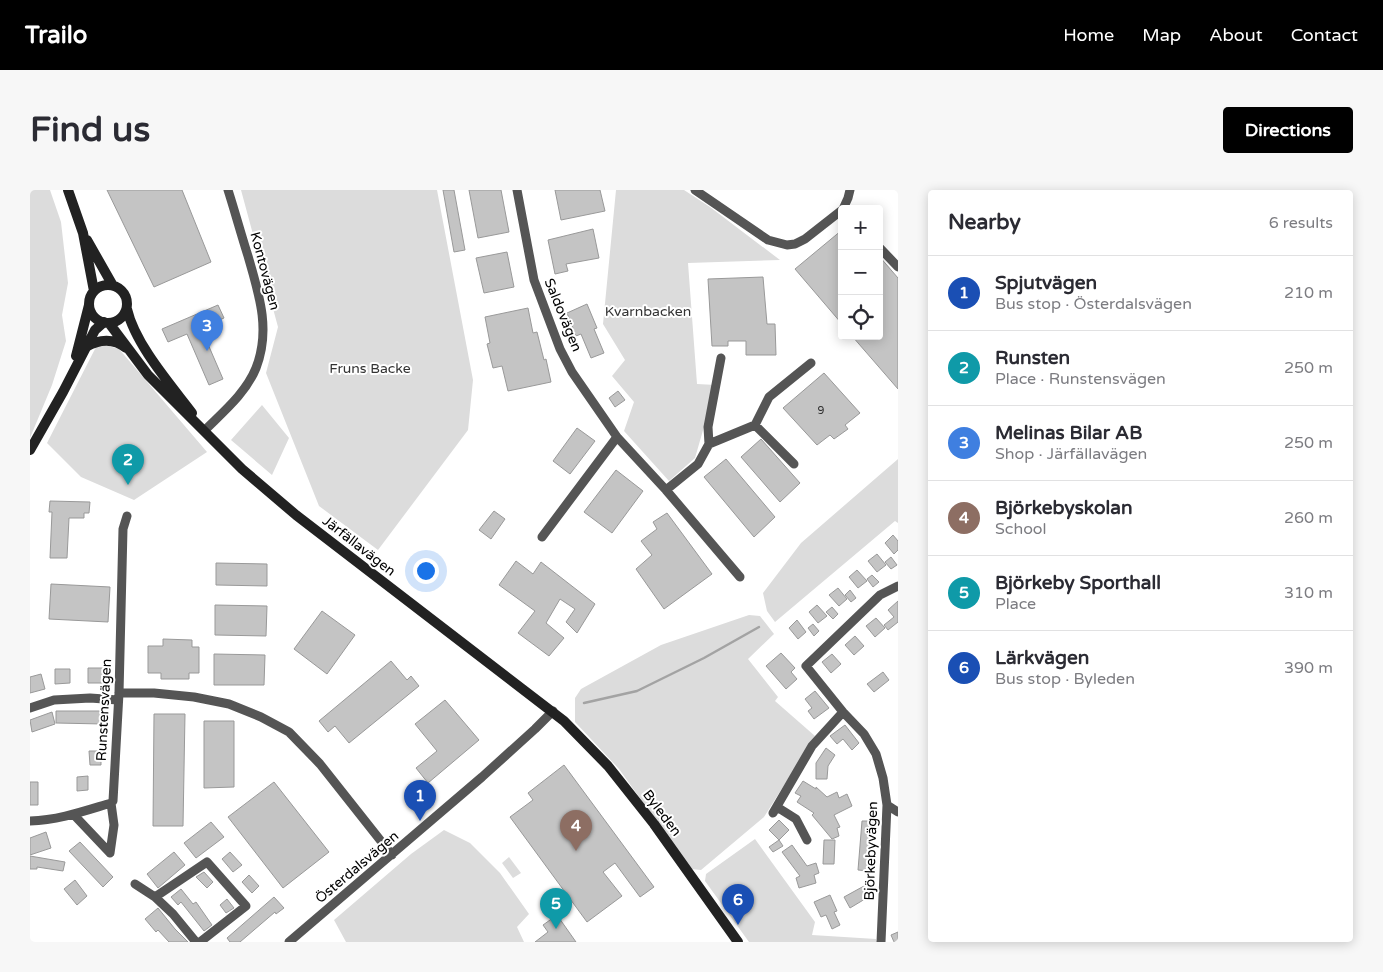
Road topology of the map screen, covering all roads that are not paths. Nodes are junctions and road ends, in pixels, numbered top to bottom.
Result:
1 (68, 190) edge
2 (228, 190) edge
3 (517, 190) edge
4 (695, 190) edge
5 (850, 190) edge
6 (844, 205) edge
7 (838, 212) edge
8 (83, 233) junction
9 (882, 250) edge
10 (898, 267) edge
11 (112, 284) junction
12 (94, 291) junction
13 (89, 304) junction
14 (127, 309) junction
15 (106, 323) junction
16 (86, 348) junction
17 (131, 352) junction
18 (721, 358) dead end
19 (811, 363) dead end
20 (73, 372) junction
21 (755, 425) junction
22 (205, 430) junction
23 (617, 437) junction
24 (710, 444) junction
25 (30, 450) edge
26 (794, 464) dead end
27 (666, 490) junction
28 (127, 516) dead end
29 (542, 537) dead end
30 (740, 577) dead end
31 (898, 586) edge
32 (119, 696) junction
33 (30, 708) edge
34 (553, 710) junction
35 (843, 712) junction
36 (111, 803) junction
37 (887, 805) junction
38 (898, 812) edge
39 (74, 815) junction
40 (30, 821) edge
41 (808, 840) dead end
42 (392, 855) junction
43 (135, 884) dead end
44 (155, 897) junction
45 (198, 942) edge
46 (289, 942) edge
47 (738, 942) edge
48 (881, 942) edge

1 - 8 street
2 - 22 street, Kontovägen
3 - 23 street, Saldovägen
4 - 7 street
5 - 6 street
8 - 11 street
8 - 12 street
9 - 10 street
11 - 12 street
11 - 14 street
12 - 13 street
13 - 15 street
13 - 20 street
14 - 15 street
14 - 22 street, Järfällavägen
15 - 16 street
15 - 17 street, Järfällavägen
16 - 17 street
16 - 20 street
17 - 22 street, Järfällavägen
18 - 24 street
19 - 21 street
20 - 25 street
21 - 24 street
21 - 26 street
22 - 34 street, Järfällavägen
23 - 27 street, Saldovägen
23 - 29 street
24 - 27 street
27 - 30 street, Saldovägen
28 - 32 street, Runstensvägen
31 - 35 street, Björkebyvägen
32 - 33 street
32 - 36 street, Runstensvägen
32 - 42 street
34 - 42 street, Österdalsvägen
34 - 47 street, Byleden
35 - 37 street, Björkebyvägen
35 - 41 street
36 - 39 street
36 - 39 street, Runstensvägen
37 - 38 street
37 - 48 street, Björkebyvägen
39 - 40 street
42 - 46 street, Österdalsvägen
43 - 44 street
44 - 45 street
44 - 45 street

